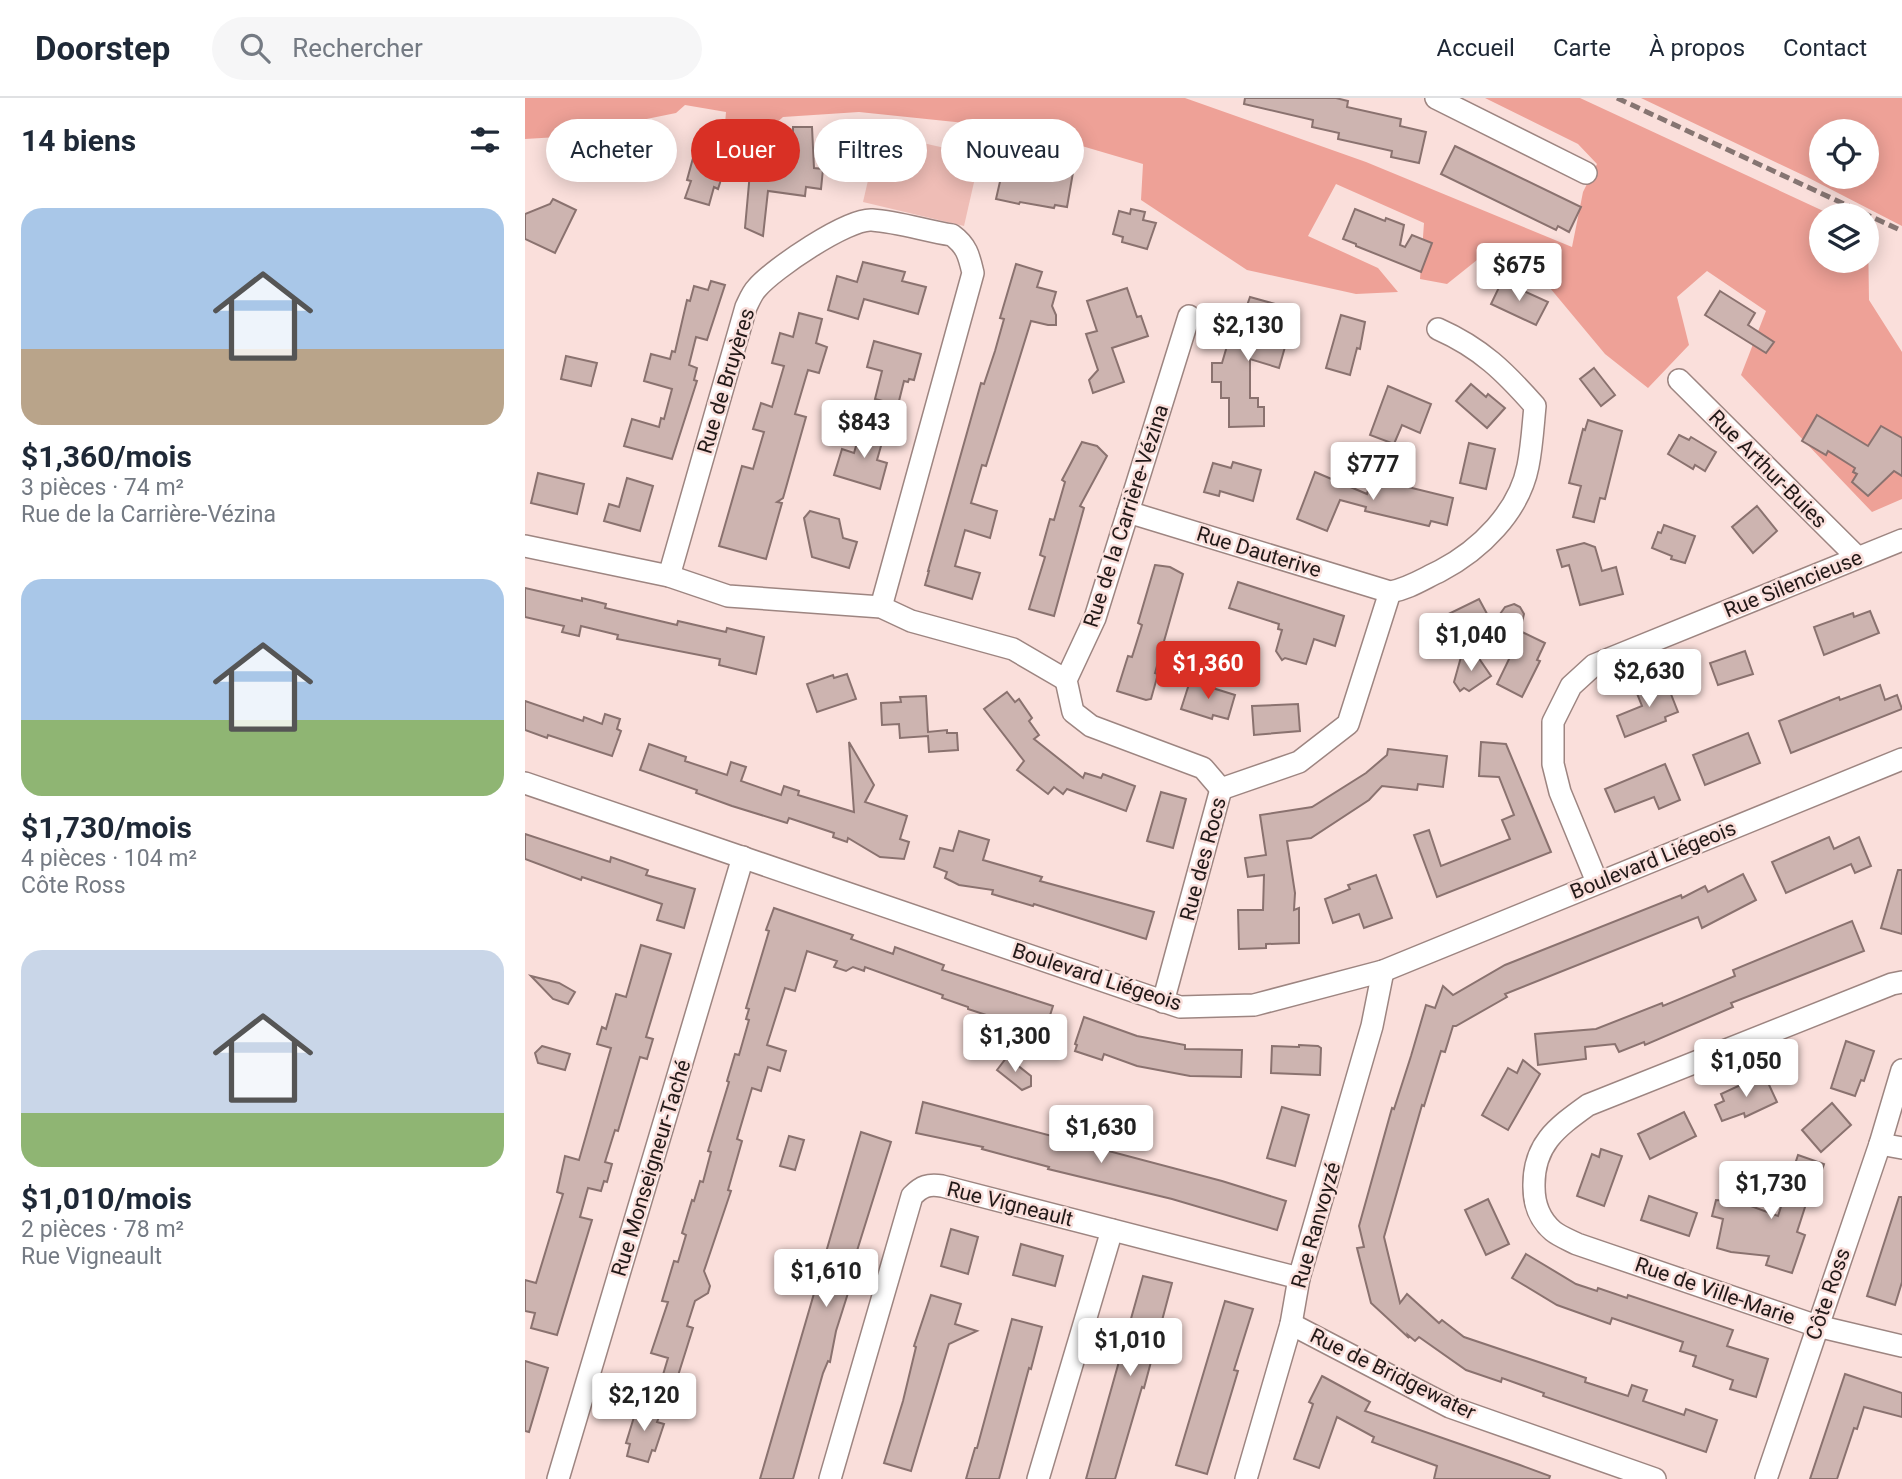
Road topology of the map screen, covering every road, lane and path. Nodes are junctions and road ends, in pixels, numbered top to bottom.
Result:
1 (1436, 98) edge
2 (1586, 173) dead end
3 (1189, 316) dead end
4 (1438, 330) dead end
5 (1679, 380) dead end
6 (1128, 512) junction
7 (1902, 540) edge
8 (525, 546) edge
9 (1857, 557) junction
10 (669, 576) junction
11 (1390, 592) junction
12 (881, 607) junction
13 (1066, 680) junction
14 (1902, 759) edge
15 (525, 783) edge
16 (1221, 789) junction
17 (743, 857) junction
18 (1597, 882) junction
19 (1383, 971) junction
20 (1902, 982) edge
21 (1163, 1002) junction
22 (1902, 1070) edge
23 (1880, 1144) junction
24 (1902, 1148) edge
25 (1112, 1230) junction
26 (1299, 1278) junction
27 (1291, 1324) junction
28 (1817, 1326) junction
29 (1902, 1346) edge
30 (558, 1479) edge
31 (831, 1479) edge
32 (1038, 1479) edge
33 (1246, 1479) edge
34 (1655, 1479) edge
35 (1766, 1479) edge

1 - 2 street
3 - 6 street, Rue de la Carrière-Vézina
4 - 11 street
5 - 9 street, Rue Arthur-Buies
6 - 11 street, Rue Dauterive
6 - 13 street, Rue de la Carrière-Vézina
7 - 9 street, Rue Silencieuse
8 - 10 street
9 - 18 street, Rue Silencieuse
10 - 12 street
10 - 12 street, Rue de Bruyères
11 - 16 street, Rue des Rocs
12 - 13 street
13 - 16 street
14 - 18 street, Boulevard Liégeois
15 - 17 street, Boulevard Liégeois
16 - 21 street, Rue des Rocs
17 - 21 street, Boulevard Liégeois
17 - 30 street, Rue Monseigneur-Taché
18 - 19 street, Boulevard Liégeois
19 - 21 street, Boulevard Liégeois
19 - 26 street, Rue Ranvoyzé
20 - 28 street, Rue de Ville-Marie
22 - 23 street, Côte Ross
23 - 24 street
23 - 28 street, Côte Ross
25 - 26 street, Rue Vigneault
25 - 31 street, Rue Vigneault
25 - 32 street
26 - 27 street, Rue Ranvoyzé
27 - 33 street, Rue Ranvoyzé
27 - 34 street, Rue de Bridgewater
28 - 29 street, Rue de Ville-Marie
28 - 35 street, Côte Ross

